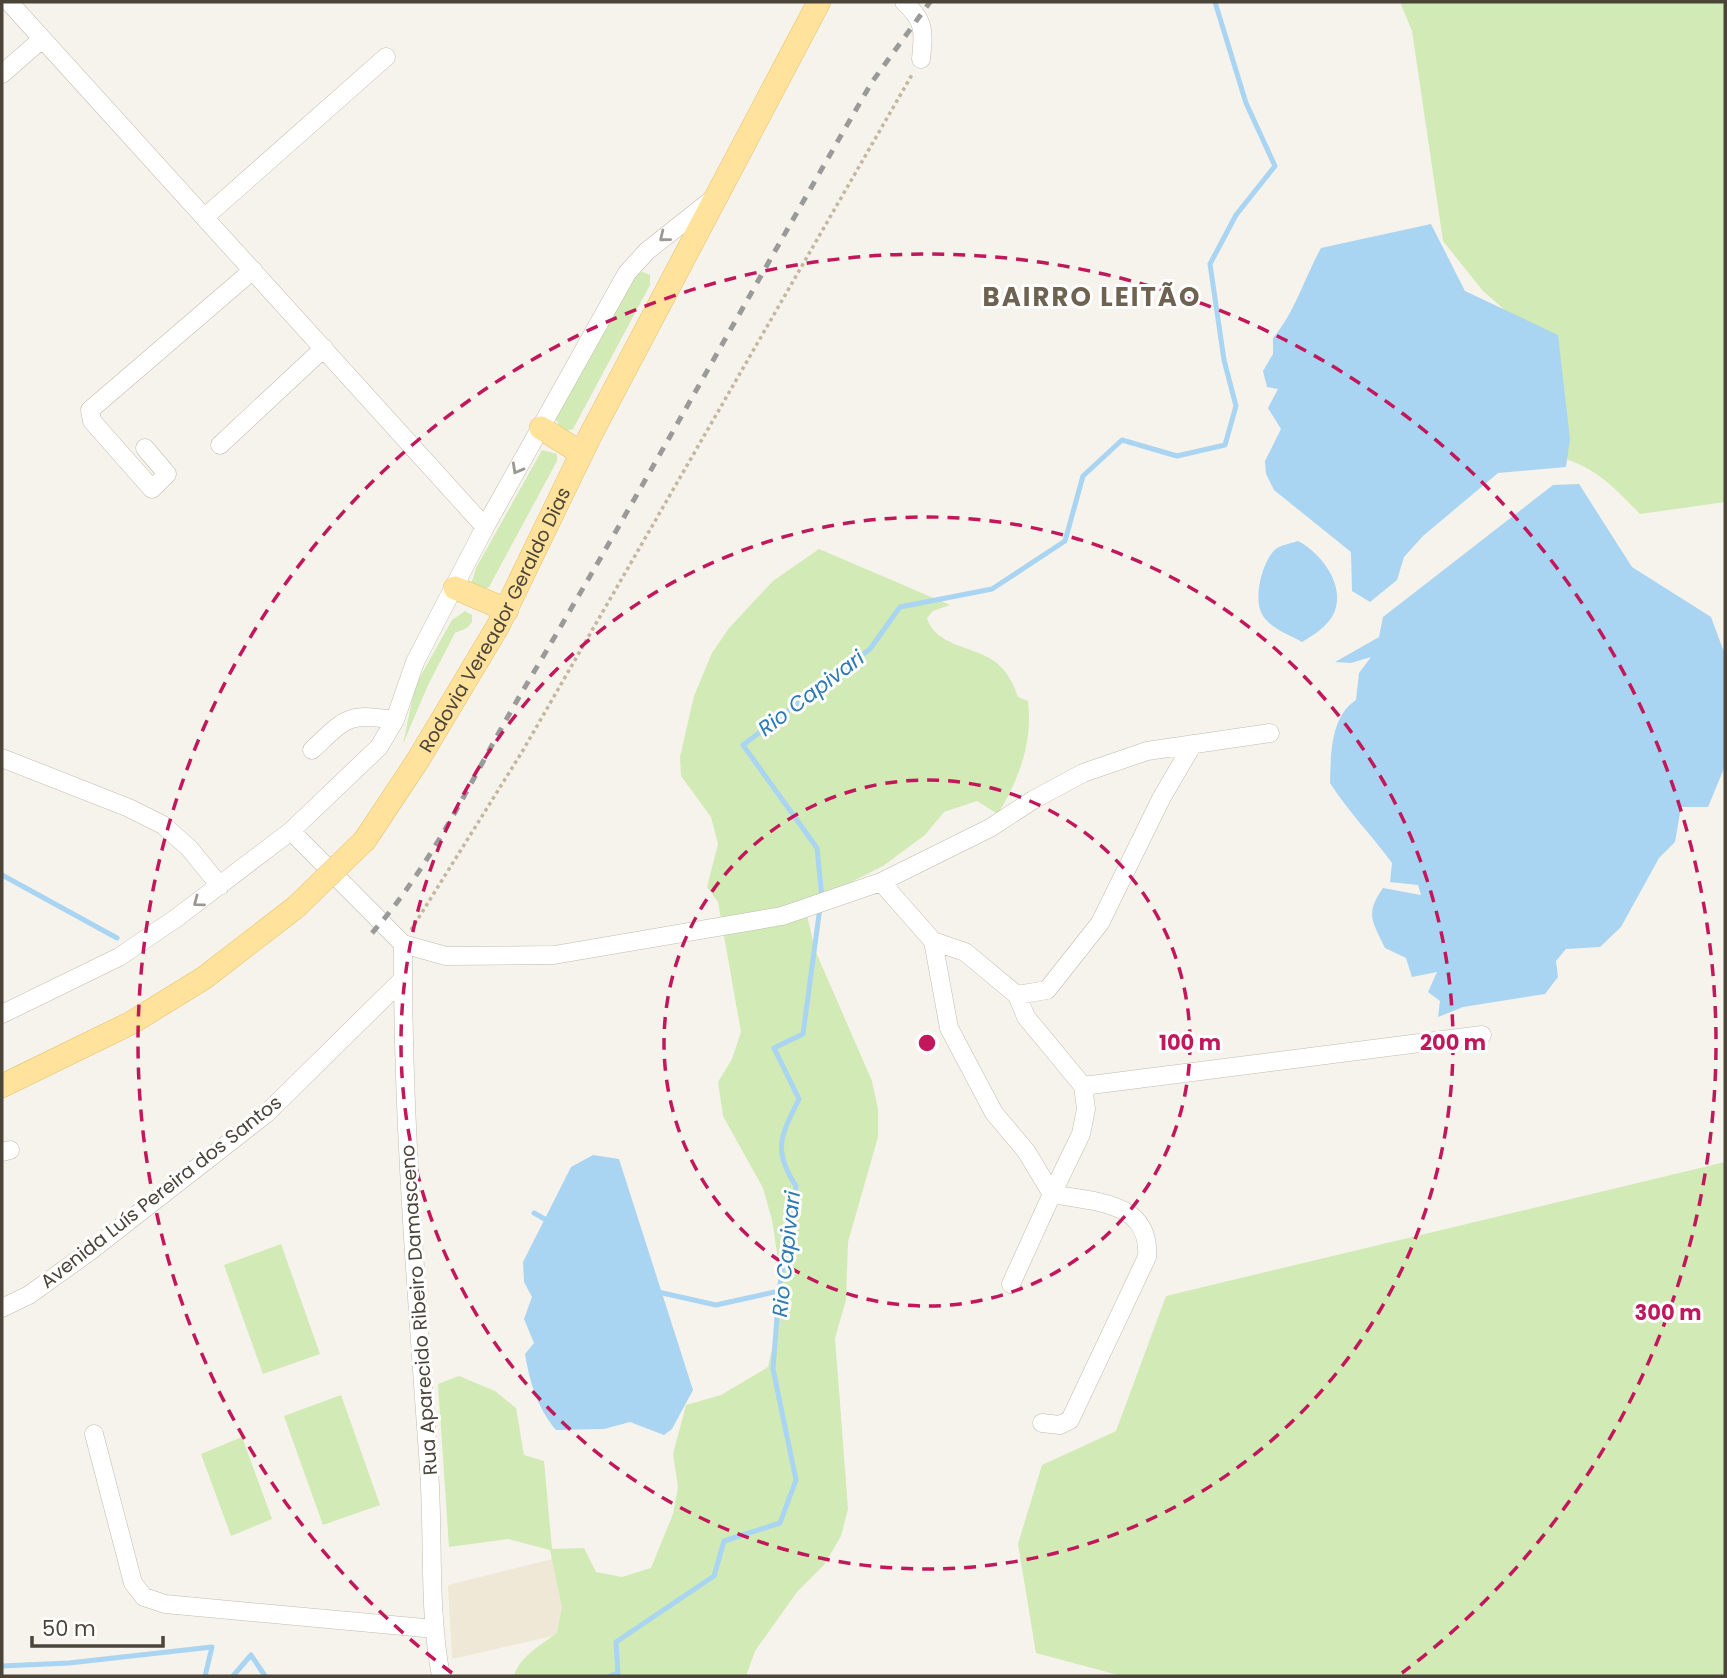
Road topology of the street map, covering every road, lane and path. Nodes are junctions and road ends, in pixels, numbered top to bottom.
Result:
1 (9, 2) edge
2 (819, 2) edge
3 (904, 2) edge
4 (42, 39) junction
5 (386, 57) dead end
6 (921, 59) joint
7 (2, 74) edge
8 (718, 195) junction
9 (205, 218) junction
10 (253, 270) junction
11 (324, 348) junction
12 (541, 428) junction
13 (220, 445) dead end
14 (145, 448) dead end
15 (581, 453) junction
16 (485, 527) junction
17 (455, 589) junction
18 (507, 610) junction
19 (396, 720) junction
20 (1270, 733) dead end
21 (1193, 744) junction
22 (312, 750) dead end
23 (2, 758) edge
24 (291, 831) junction
25 (881, 882) junction
26 (220, 886) junction
27 (399, 940) junction
28 (933, 942) junction
29 (403, 979) junction
30 (1017, 995) junction
31 (2, 1014) edge
32 (1482, 1034) dead end
33 (2, 1086) edge
34 (1083, 1086) junction
35 (1052, 1194) junction
36 (1011, 1284) dead end
37 (2, 1308) edge
38 (1042, 1423) dead end
39 (94, 1434) dead end
40 (435, 1629) junction
41 (441, 1676) edge

1 - 4 street
2 - 8 main road, Rodovia Vereador Geraldo Dias
3 - 6 street
4 - 7 street
4 - 9 street
5 - 9 street
6 - 27 path
8 -> 12 street
8 - 15 main road, Rodovia Vereador Geraldo Dias
9 - 10 street
10 - 11 street
10 - 14 street
11 - 13 street
11 - 16 street
12 - 15 main road
12 -> 16 street
15 - 18 main road, Rodovia Vereador Geraldo Dias
16 - 17 street
17 - 18 main road
17 - 19 street
18 - 33 main road, Rodovia Vereador Geraldo Dias, bridge
19 - 22 street
19 - 24 street
20 - 21 street
21 - 25 street
21 - 30 street
23 - 26 street
24 - 26 street
24 - 27 street
25 - 27 street
25 - 28 street
26 -> 31 street
27 - 29 street, Rua Aparecido Ribeiro Damasceno
28 - 30 street
28 - 35 street
29 - 37 street, Avenida Luís Pereira dos Santos
29 - 40 street, Rua Aparecido Ribeiro Damasceno
30 - 34 street
32 - 34 street
34 - 35 street
35 - 36 street
35 - 38 street
39 - 40 street
40 - 41 street, Rua Aparecido Ribeiro Damasceno

